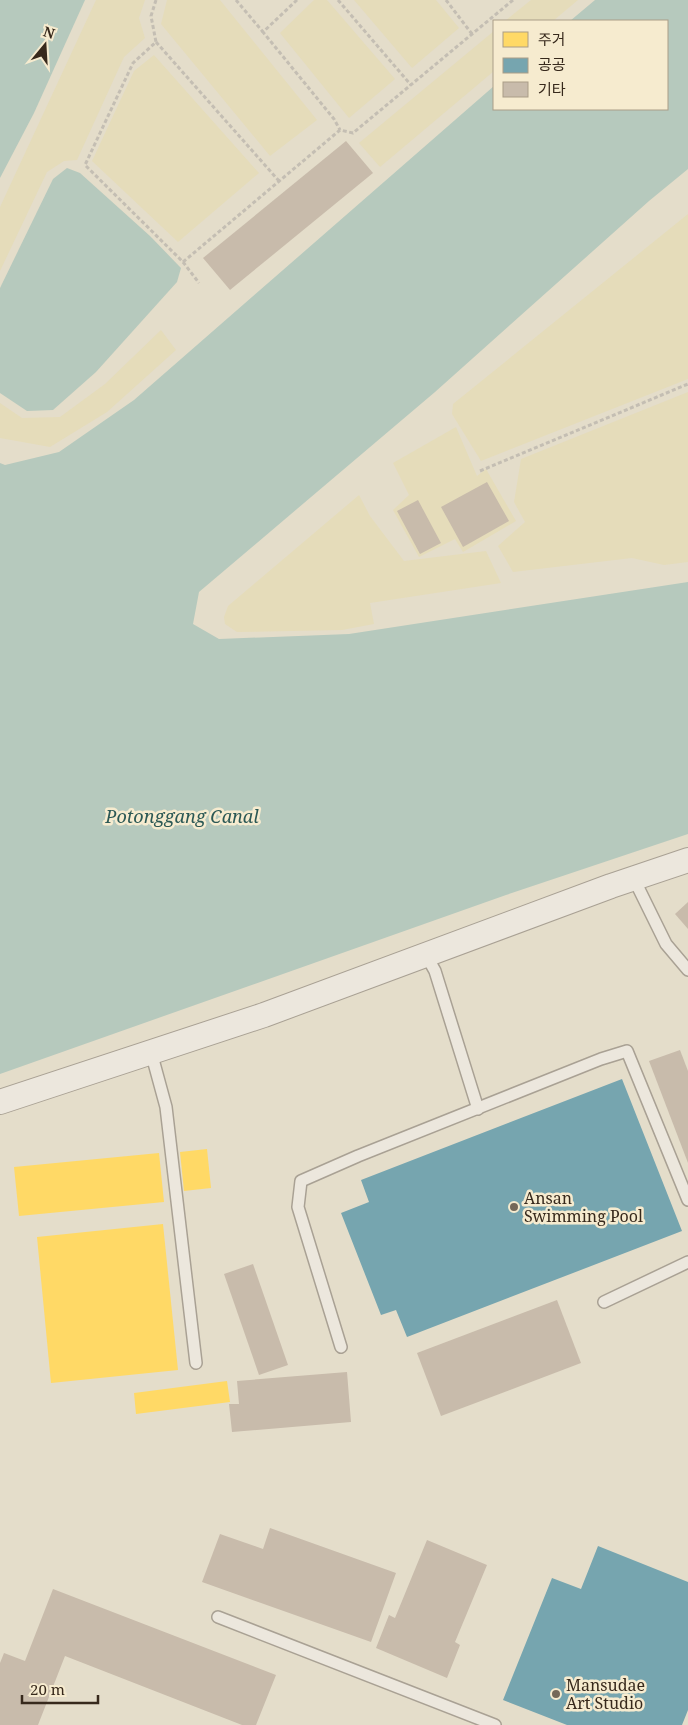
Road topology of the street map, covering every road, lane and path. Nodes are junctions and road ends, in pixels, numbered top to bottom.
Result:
1 (156, 0) edge
2 (236, 0) edge
3 (297, 0) edge
4 (338, 0) edge
5 (446, 0) edge
6 (513, 0) edge
7 (263, 32) junction
8 (472, 34) junction
9 (156, 42) junction
10 (411, 85) junction
11 (340, 130) junction
12 (279, 181) junction
13 (184, 262) junction
14 (199, 283) dead end
15 (688, 384) edge
16 (480, 471) dead end
17 (688, 860) edge
18 (634, 879) junction
19 (426, 955) junction
20 (688, 970) edge
21 (151, 1052) junction
22 (0, 1102) edge
23 (478, 1109) junction
24 (688, 1200) edge
25 (688, 1262) edge
26 (604, 1302) dead end
27 (341, 1347) dead end
28 (196, 1363) dead end
29 (218, 1617) dead end
30 (495, 1725) edge

1 - 9 path
2 - 7 path
3 - 7 path
4 - 10 path
5 - 8 path
6 - 8 path
7 - 11 path
8 - 10 path
9 - 12 path
9 - 13 path
10 - 11 path
11 - 12 path
12 - 13 path
13 - 14 path
15 - 16 path
17 - 18 street
18 - 19 street
18 - 20 lane
19 - 21 street
19 - 23 lane
21 - 22 street
21 - 28 lane
23 - 24 lane
23 - 27 lane
25 - 26 lane
29 - 30 lane

